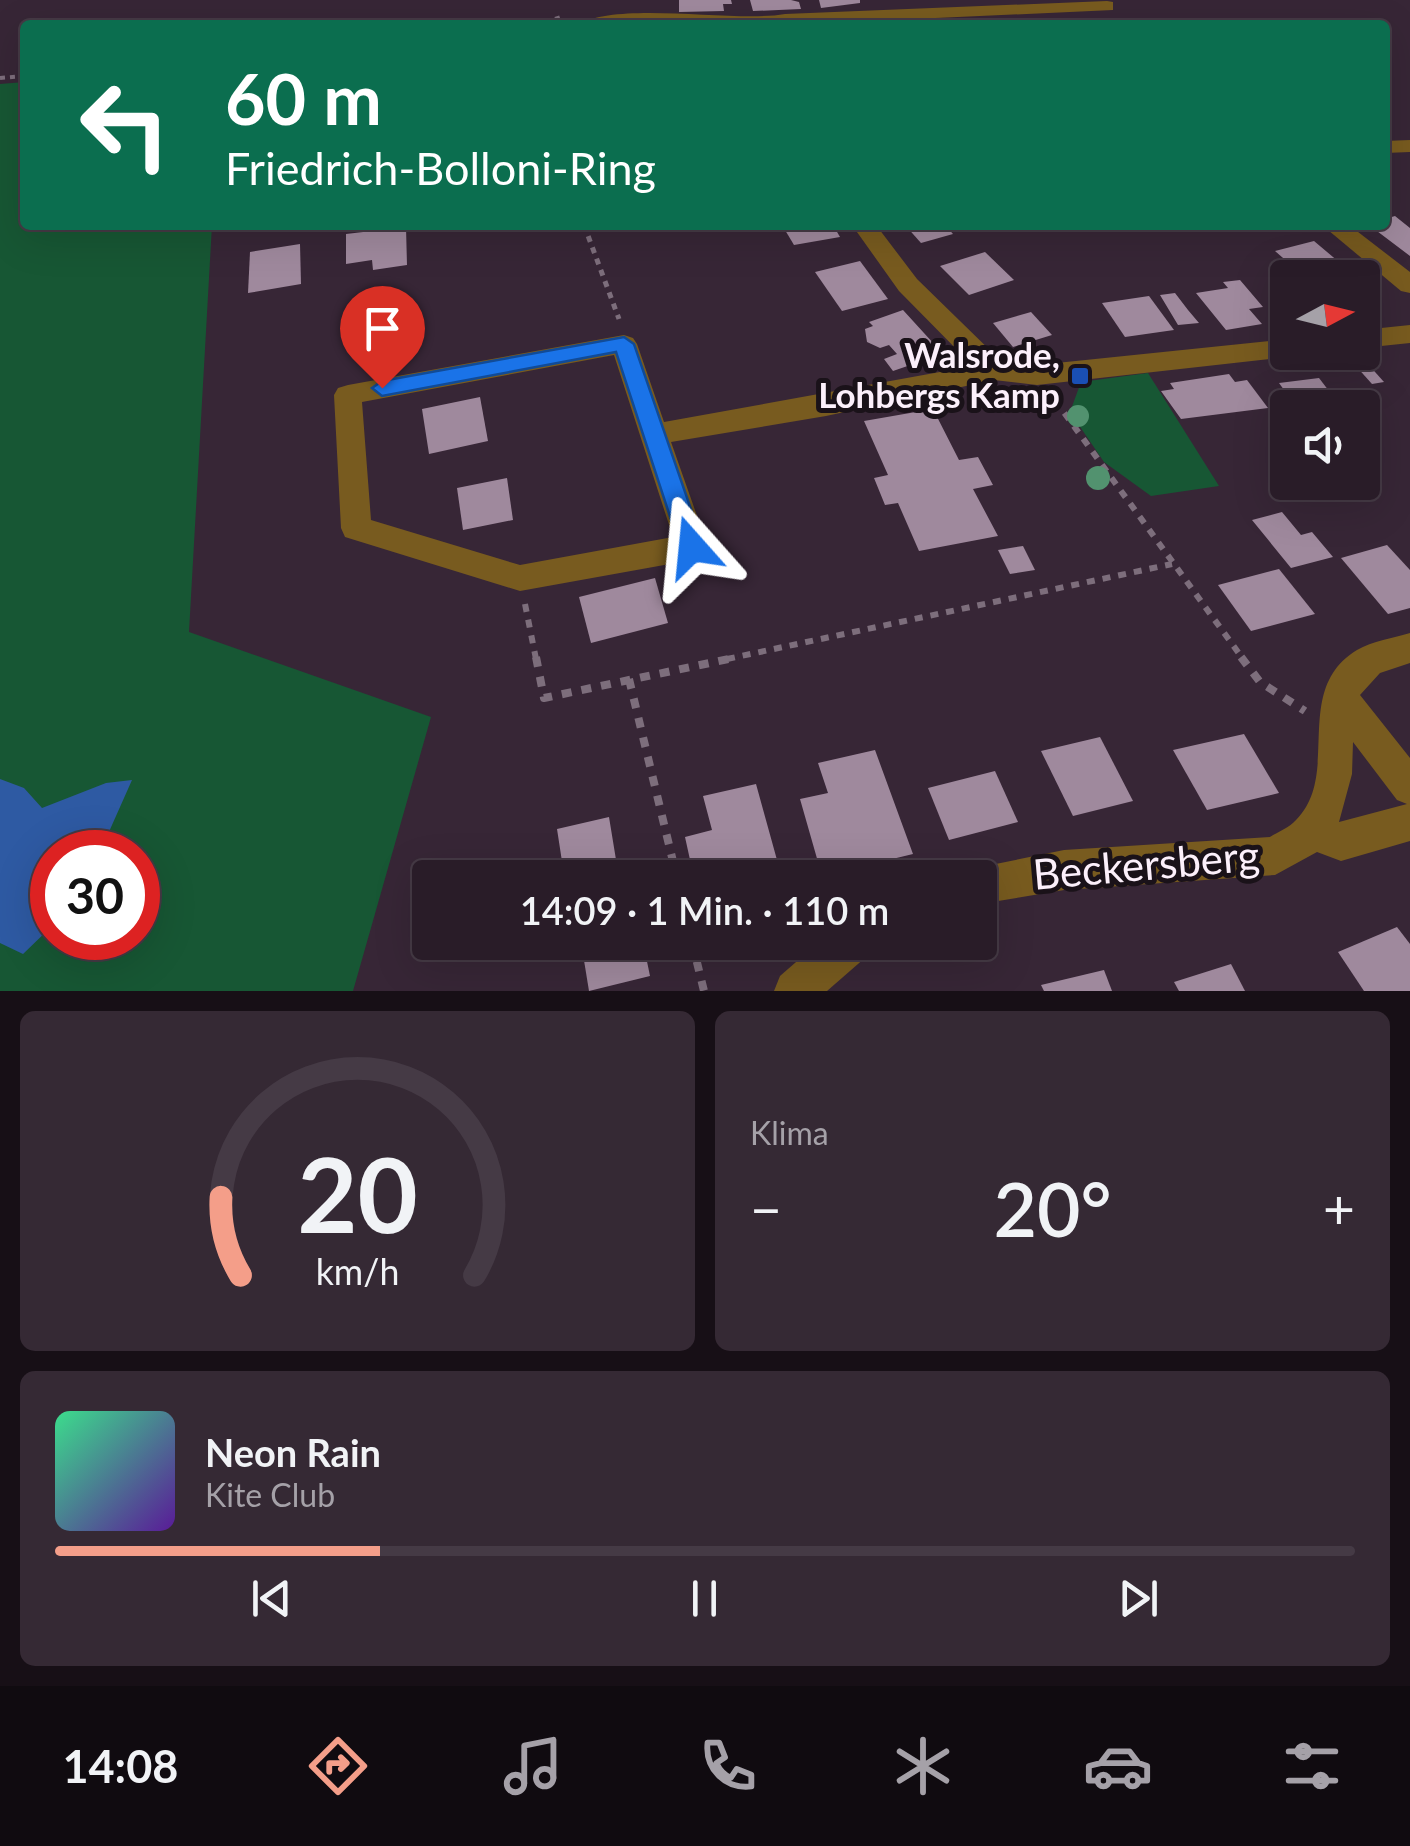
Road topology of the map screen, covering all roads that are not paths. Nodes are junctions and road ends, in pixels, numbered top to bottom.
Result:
1 (1105, 3) edge
2 (617, 20) edge
3 (743, 20) edge
4 (775, 20) edge
5 (868, 230) edge
6 (1340, 230) edge
7 (1410, 285) edge
8 (1410, 334) edge
9 (1380, 338) edge
10 (1270, 350) edge
11 (993, 370) junction
12 (656, 434) junction
13 (1410, 648) edge
14 (1338, 713) junction
15 (1410, 786) edge
16 (1410, 822) edge
17 (1315, 832) junction
18 (997, 881) edge
19 (830, 960) edge
20 (795, 991) edge

1 - 4 street
2 - 3 street
5 - 11 street
6 - 7 street
8 - 9 street
10 - 11 street
11 - 12 street
12 - 12 street
13 - 14 street
14 - 15 street
14 - 17 street
16 - 17 street
17 - 18 street, Beckersberg
19 - 20 street

